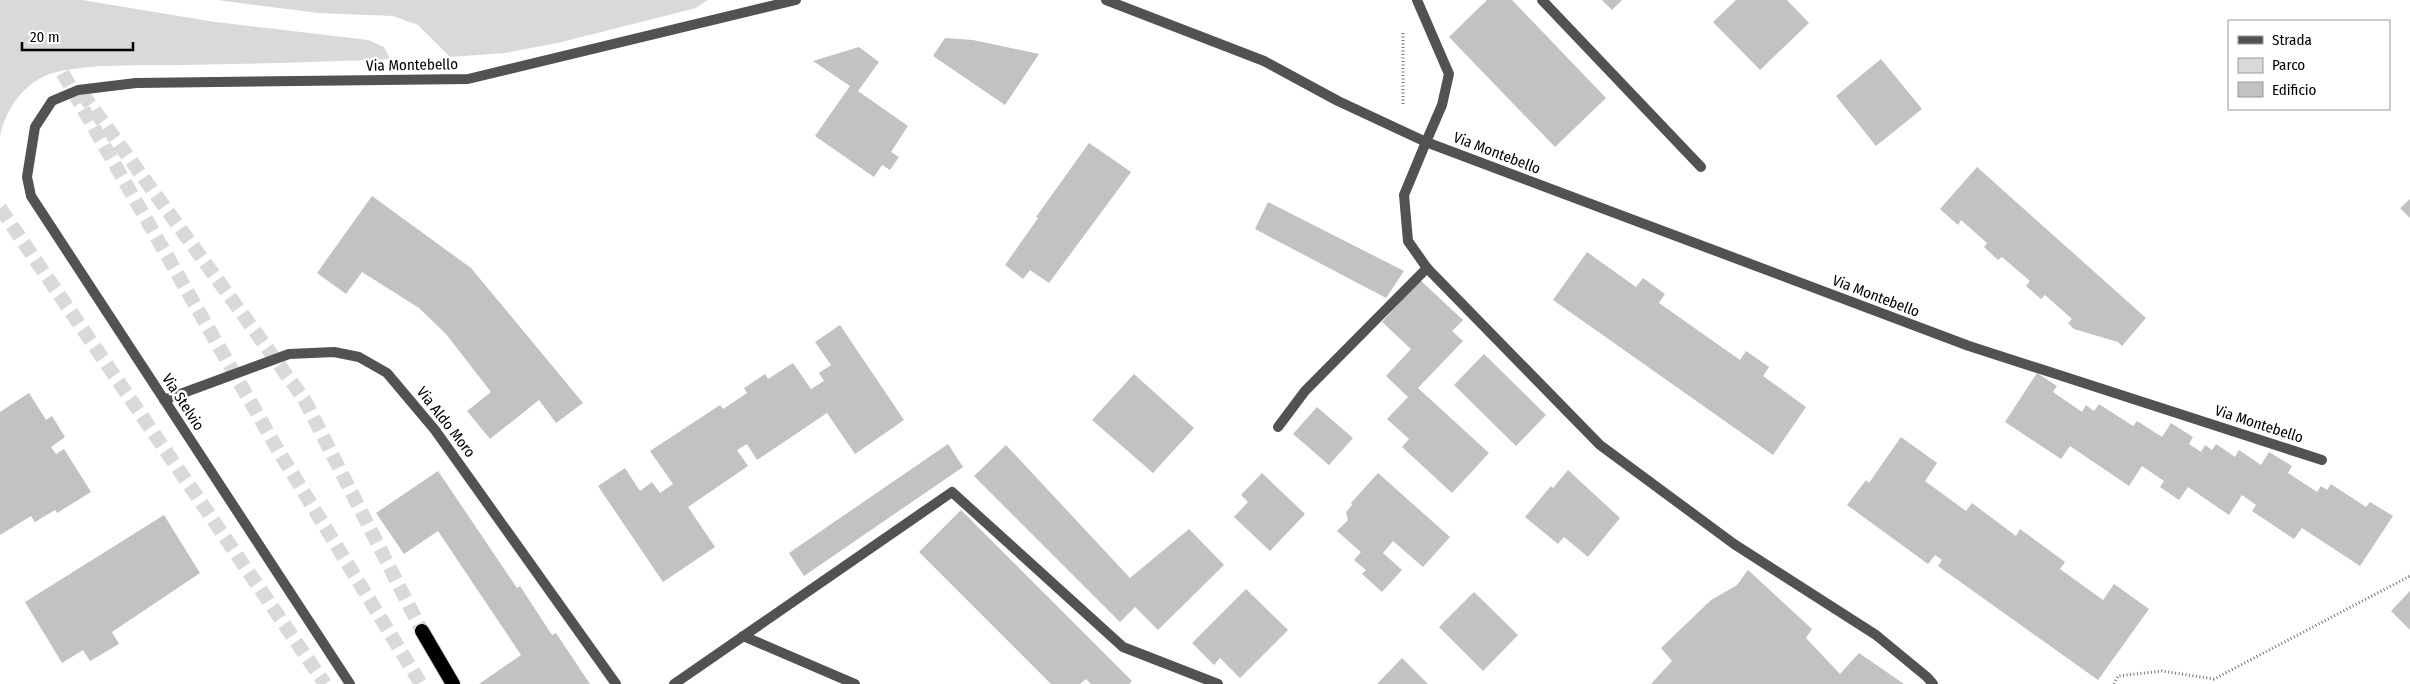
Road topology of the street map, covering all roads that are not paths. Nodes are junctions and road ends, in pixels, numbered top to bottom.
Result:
1 (796, 0) edge
2 (1106, 0) edge
3 (1417, 0) edge
4 (1542, 0) edge
5 (35, 127) joint
6 (1426, 142) junction
7 (1702, 167) dead end
8 (1427, 268) junction
9 (164, 400) junction
10 (1278, 427) dead end
11 (2322, 460) dead end
12 (422, 631) tunnel mouth
13 (743, 636) junction
14 (350, 684) edge
15 (453, 684) edge
16 (616, 684) edge
17 (674, 684) edge
18 (855, 684) edge
19 (1218, 684) edge
20 (1932, 684) edge

1 - 5 street, Via Montebello
2 - 6 street, Via Montebello
3 - 6 street
4 - 7 street
5 - 9 street, Via Stelvio
6 - 8 street
6 - 11 street, Via Montebello
8 - 10 street
8 - 20 street
9 - 14 street, Via Stelvio
9 - 16 street, Via Aldo Moro
12 - 15 highway
13 - 17 street
13 - 18 street
13 - 19 street

